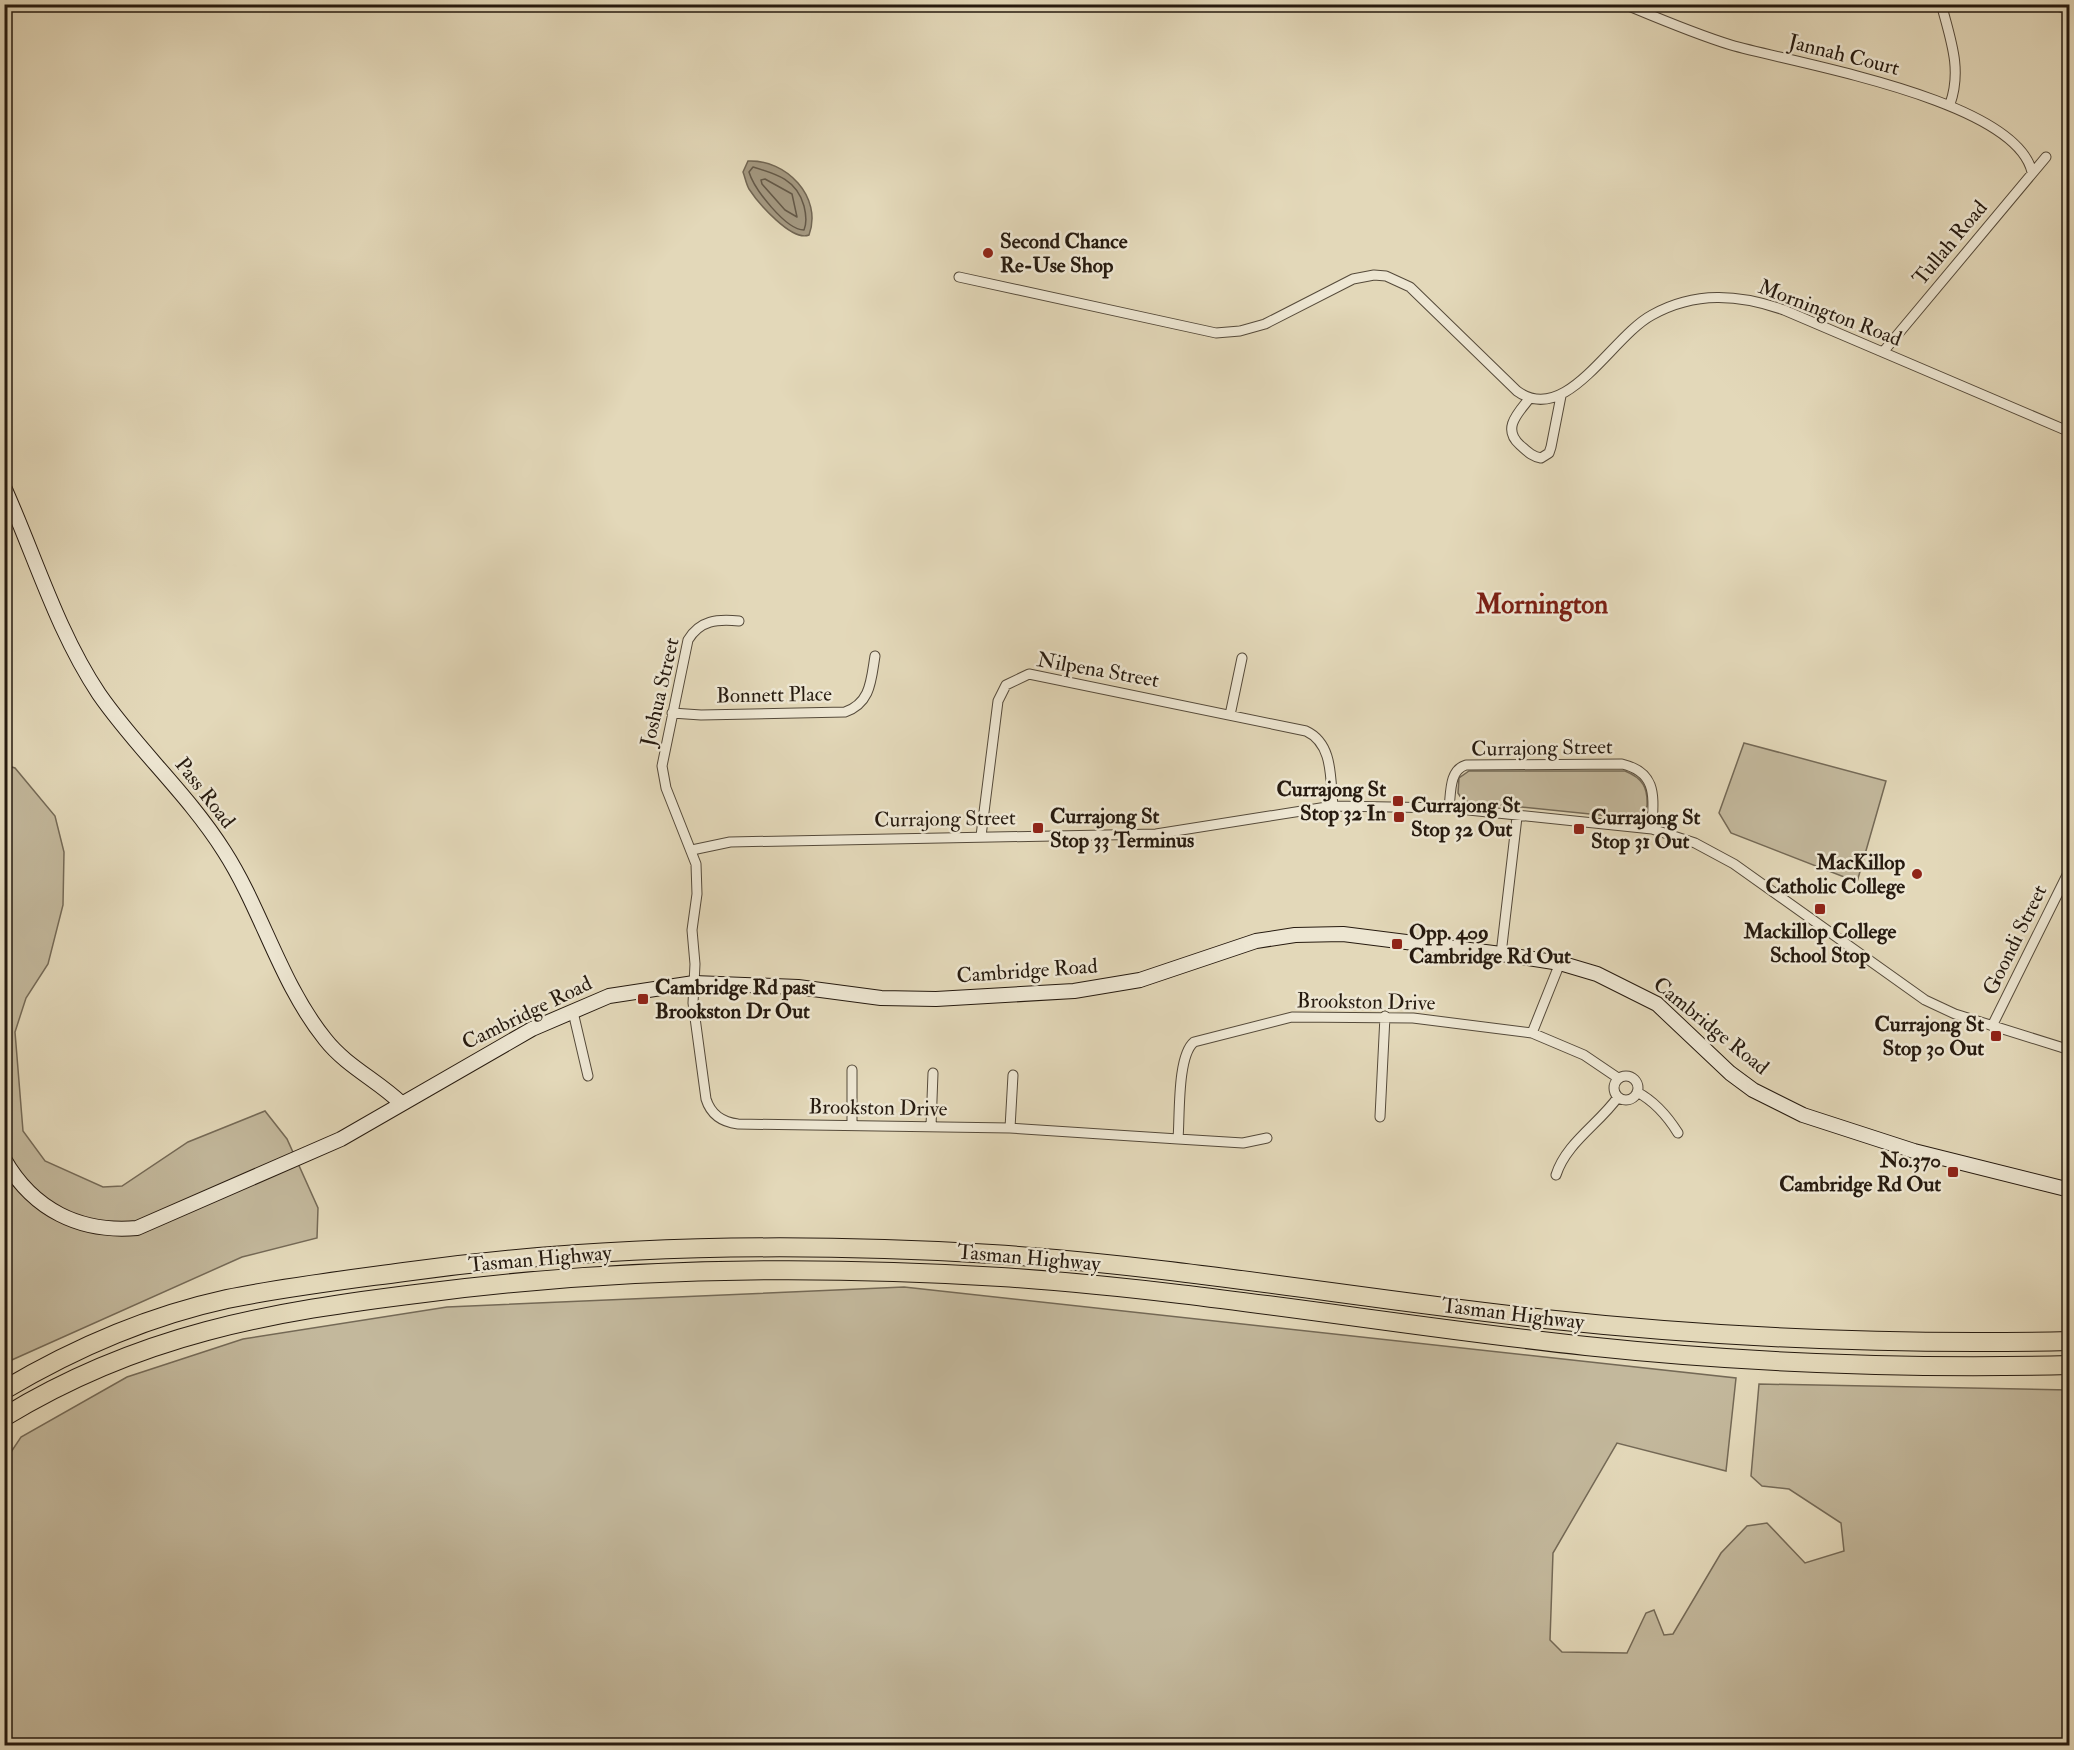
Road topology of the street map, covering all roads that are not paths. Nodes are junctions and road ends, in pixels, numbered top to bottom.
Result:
1 (1624, 4) edge
2 (1942, 7) dead end
3 (1950, 104) junction
4 (2046, 157) dead end
5 (2032, 172) junction
6 (959, 277) dead end
7 (1883, 352) junction
8 (1561, 396) junction
9 (1529, 399) junction
10 (2070, 432) edge
11 (4, 487) edge
12 (739, 621) dead end
13 (875, 657) dead end
14 (1242, 658) dead end
15 (672, 713) junction
16 (1230, 715) junction
17 (1333, 806) junction
18 (1449, 808) junction
19 (1517, 817) junction
20 (1652, 829) junction
21 (981, 836) junction
22 (692, 850) junction
23 (2070, 869) edge
24 (1501, 954) junction
25 (1560, 963) junction
26 (694, 983) junction
27 (573, 1012) junction
28 (1385, 1016) junction
29 (1992, 1026) junction
30 (1532, 1033) junction
31 (2070, 1050) edge
32 (852, 1070) dead end
33 (933, 1072) dead end
34 (1013, 1075) dead end
35 (588, 1076) dead end
36 (1618, 1078) junction
37 (1637, 1092) junction
38 (1618, 1097) junction
39 (400, 1103) junction
40 (1380, 1117) dead end
41 (852, 1125) junction
42 (931, 1126) junction
43 (1010, 1128) junction
44 (1678, 1133) dead end
45 (1267, 1138) dead end
46 (1178, 1139) junction
47 (4, 1159) edge
48 (1556, 1175) dead end
49 (2070, 1190) edge
50 (2070, 1341) edge
51 (2070, 1365) edge
52 (4, 1390) edge
53 (4, 1417) edge

1 - 3 street, Jannah Court
2 - 3 street
3 - 5 street, Jannah Court
4 - 5 street, Tullah Road
5 - 7 street, Tullah Road
6 - 9 street
7 - 8 street, Mornington Road
7 - 10 street, Mornington Road
8 - 9 street
8 - 9 street
11 - 39 main road, Pass Road
12 - 15 street, Joshua Street
13 - 15 street, Bonnett Place
14 - 16 street
15 - 22 street, Joshua Street
16 - 17 street, Nilpena Street
16 - 21 street, Nilpena Street
17 - 18 street, Currajong Street
17 - 21 street, Currajong Street
18 - 19 street, Currajong Street
18 - 20 street, Currajong Street
19 - 20 street, Currajong Street
19 - 24 street
20 - 29 street, Currajong Street
21 - 22 street, Currajong Street
22 - 26 street, Joshua Street
23 - 29 street, Goondi Street
24 - 25 main road, Cambridge Road
24 - 26 main road, Cambridge Road
25 - 30 street
25 - 49 main road, Cambridge Road
26 - 27 main road, Cambridge Road
26 - 41 street, Brookston Drive
27 - 35 street
27 - 39 main road, Cambridge Road
28 - 30 street, Brookston Drive
28 - 40 street
28 - 46 street, Brookston Drive
29 - 31 street, Currajong Street
30 - 36 street, Brookston Drive
32 - 41 street
33 - 42 street
34 - 43 street
36 - 37 street
36 - 38 street
37 - 38 street
37 - 44 street
38 - 48 street
39 - 47 main road, Cambridge Road
41 - 42 street, Brookston Drive
42 - 43 street, Brookston Drive
43 - 46 street, Brookston Drive
45 - 46 street, Brookston Drive
50 - 52 highway, Tasman Highway
51 - 53 highway, Tasman Highway

